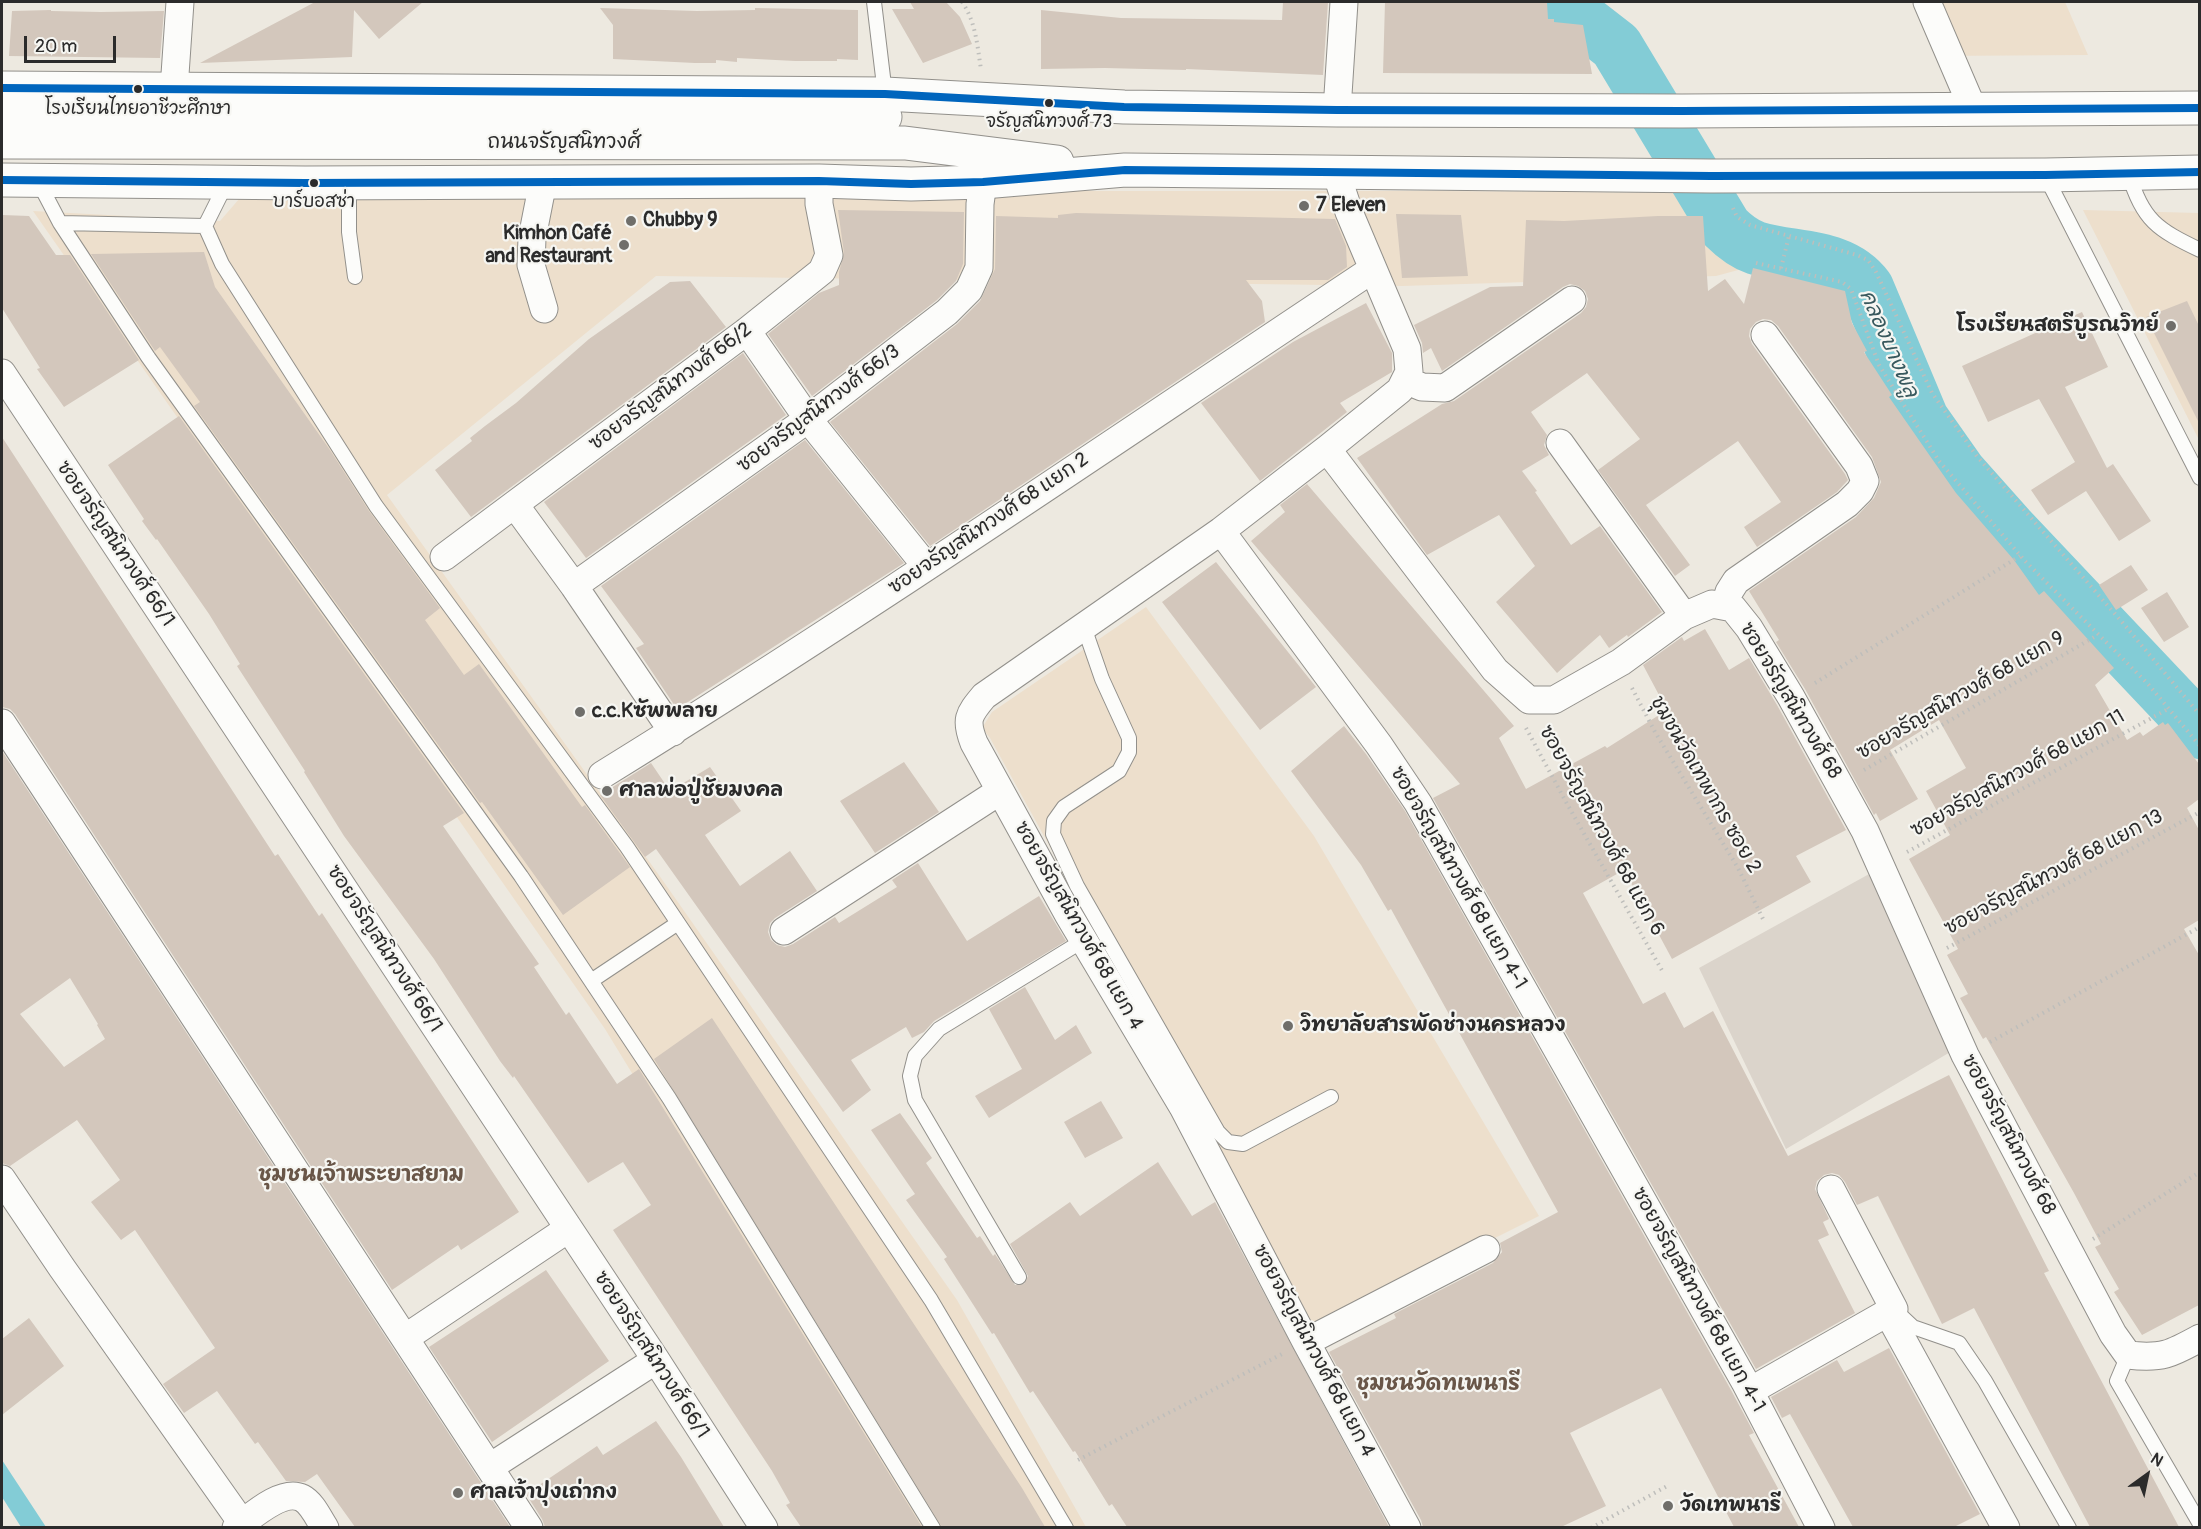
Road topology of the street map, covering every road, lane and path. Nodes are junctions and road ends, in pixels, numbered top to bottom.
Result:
1 (180, 2) edge
2 (874, 2) edge
3 (962, 2) edge
4 (1344, 2) edge
5 (1927, 2) edge
6 (2, 88) edge
7 (174, 89) junction
8 (885, 94) junction
9 (985, 99) junction
10 (1124, 107) junction
11 (2199, 108) edge
12 (1973, 109) junction
13 (1337, 110) junction
14 (2, 116) edge
15 (2, 142) edge
16 (1125, 170) junction
17 (1336, 172) junction
18 (2199, 172) edge
19 (2128, 173) junction
20 (2045, 175) junction
21 (2, 180) edge
22 (38, 181) junction
23 (819, 181) junction
24 (227, 182) junction
25 (349, 182) junction
26 (543, 182) junction
27 (983, 182) junction
28 (1731, 202) dead end
29 (60, 223) junction
30 (205, 226) junction
31 (1788, 238) junction
32 (2199, 250) edge
33 (1756, 263) dead end
34 (1781, 268) junction
35 (1373, 269) junction
36 (355, 277) dead end
37 (1572, 300) dead end
38 (544, 309) dead end
39 (747, 331) junction
40 (1765, 335) dead end
41 (2, 373) edge
42 (1405, 381) junction
43 (808, 419) junction
44 (1560, 443) dead end
45 (1327, 448) junction
46 (2199, 478) edge
47 (515, 505) junction
48 (1221, 531) junction
49 (2020, 556) junction
50 (444, 557) dead end
51 (926, 566) junction
52 (574, 586) junction
53 (1725, 605) junction
54 (1684, 616) junction
55 (1084, 627) junction
56 (2098, 634) junction
57 (1622, 662) junction
58 (1791, 697) junction
59 (1529, 700) junction
60 (2169, 709) junction
61 (2199, 715) edge
62 (2, 723) edge
63 (673, 732) junction
64 (2199, 746) edge
65 (602, 775) dead end
66 (1840, 784) junction
67 (1000, 791) junction
68 (2199, 812) edge
69 (1882, 865) junction
70 (1764, 921) dead end
71 (678, 923) junction
72 (2199, 927) edge
73 (784, 931) dead end
74 (1084, 940) junction
75 (1922, 961) junction
76 (1664, 974) dead end
77 (591, 981) junction
78 (1965, 1055) junction
79 (1331, 1096) dead end
80 (2199, 1172) edge
81 (2, 1179) edge
82 (1831, 1189) dead end
83 (568, 1229) junction
84 (1486, 1249) dead end
85 (2070, 1254) junction
86 (1019, 1278) dead end
87 (1891, 1311) junction
88 (405, 1338) junction
89 (2199, 1338) edge
90 (1306, 1342) junction
91 (2128, 1355) junction
92 (656, 1360) junction
93 (1750, 1392) junction
94 (1078, 1460) dead end
95 (490, 1467) junction
96 (1669, 1485) dead end
97 (2199, 1524) edge
98 (239, 1525) edge
99 (325, 1527) edge
100 (529, 1527) edge
101 (764, 1527) edge
102 (933, 1527) edge
103 (1066, 1527) edge
104 (1407, 1527) edge
105 (1591, 1527) edge
106 (1821, 1527) edge
107 (2006, 1527) edge
108 (2069, 1527) edge

1 - 7 street
2 - 8 lane
3 - 9 path
4 - 13 street
5 - 12 street
6 - 7 main road, ถนนจรัญสนิทวงศ์
7 - 8 main road, ถนนจรัญสนิทวงศ์
8 - 9 main road, ถนนจรัญสนิทวงศ์
9 - 10 main road, ถนนจรัญสนิทวงศ์
10 - 13 main road, ถนนจรัญสนิทวงศ์
10 - 14 main road, ถนนจรัญสนิทวงศ์
11 - 12 main road, ถนนจรัญสนิทวงศ์
12 - 13 main road, ถนนจรัญสนิทวงศ์
15 - 16 main road, ถนนจรัญสนิทวงศ์
16 - 17 main road, ถนนจรัญสนิทวงศ์
16 - 27 main road, ถนนจรัญสนิทวงศ์
17 - 20 main road, ถนนจรัญสนิทวงศ์
17 - 35 street
18 - 19 main road, ถนนจรัญสนิทวงศ์
19 - 20 main road, ถนนจรัญสนิทวงศ์
19 - 32 lane
20 - 46 lane
21 - 22 main road, ถนนจรัญสนิทวงศ์
22 - 24 main road, ถนนจรัญสนิทวงศ์
22 - 29 lane
23 - 26 main road, ถนนจรัญสนิทวงศ์
23 - 27 main road, ถนนจรัญสนิทวงศ์
23 - 39 street, ซอยจรัญสนิทวงศ์ 66/2
24 - 25 main road, ถนนจรัญสนิทวงศ์
24 - 30 lane
25 - 26 main road, ถนนจรัญสนิทวงศ์
25 - 36 lane
26 - 38 street
27 - 43 street, ซอยจรัญสนิทวงศ์ 66/3
28 - 31 path
29 - 30 lane
29 - 77 lane
30 - 71 lane
31 - 34 path
31 - 61 path
33 - 34 path
34 - 49 path
35 - 42 street
35 - 51 street, ซอยจรัญสนิทวงศ์ 68 แยก 2
37 - 42 street
39 - 43 street
39 - 47 street, ซอยจรัญสนิทวงศ์ 66/2
40 - 53 street
41 - 83 street, ซอยจรัญสนิทวงศ์ 66/1
42 - 45 street
43 - 51 street
43 - 52 street, ซอยจรัญสนิทวงศ์ 66/3
44 - 54 street
45 - 48 street, ซอยจรัญสนิทวงศ์ 68 แยก 4
45 - 59 street
47 - 50 street, ซอยจรัญสนิทวงศ์ 66/2
47 - 52 street
48 - 55 street, ซอยจรัญสนิทวงศ์ 68 แยก 4
48 - 93 street, ซอยจรัญสนิทวงศ์ 68 แยก 4-1
49 - 56 path
49 - 58 path
51 - 63 street, ซอยจรัญสนิทวงศ์ 68 แยก 2
52 - 63 street
53 - 54 street, ซอยจรัญสนิทวงศ์ 68
53 - 58 street, ซอยจรัญสนิทวงศ์ 68
54 - 57 street, ซอยจรัญสนิทวงศ์ 68
55 - 67 street, ซอยจรัญสนิทวงศ์ 68 แยก 4
55 - 79 lane
56 - 60 path
56 - 66 path, ซอยจรัญสนิทวงศ์ 68 แยก 9
57 - 59 street, ซอยจรัญสนิทวงศ์ 68
57 - 70 path, ชุมชนวัดเทพากร ซอย 2
58 - 66 street, ซอยจรัญสนิทวงศ์ 68
59 - 76 path, ซอยจรัญสนิทวงศ์ 68 แยก 6
60 - 64 path
60 - 69 path, ซอยจรัญสนิทวงศ์ 68 แยก 11
62 - 88 street
63 - 65 street, ซอยจรัญสนิทวงศ์ 68 แยก 2
66 - 69 street, ซอยจรัญสนิทวงศ์ 68
67 - 73 street
67 - 74 street, ซอยจรัญสนิทวงศ์ 68 แยก 4
68 - 75 path, ซอยจรัญสนิทวงศ์ 68 แยก 13
69 - 75 street, ซอยจรัญสนิทวงศ์ 68
71 - 77 lane
71 - 103 lane
72 - 78 path
74 - 86 lane
74 - 90 street, ซอยจรัญสนิทวงศ์ 68 แยก 4
75 - 78 street, ซอยจรัญสนิทวงศ์ 68
77 - 102 lane
78 - 85 street, ซอยจรัญสนิทวงศ์ 68
80 - 85 path
81 - 98 street
82 - 87 street
83 - 88 street
83 - 92 street, ซอยจรัญสนิทวงศ์ 66/1
84 - 90 street
85 - 91 street, ซอยจรัญสนิทวงศ์ 68
87 - 93 street
87 - 107 street
87 - 108 lane
88 - 95 street
89 - 91 street
90 - 94 path
90 - 104 street, ซอยจรัญสนิทวงศ์ 68 แยก 4
91 - 97 lane
92 - 95 street
92 - 101 street, ซอยจรัญสนิทวงศ์ 66/1
93 - 106 street, ซอยจรัญสนิทวงศ์ 68 แยก 4-1
95 - 100 street
96 - 105 path
98 - 99 street

